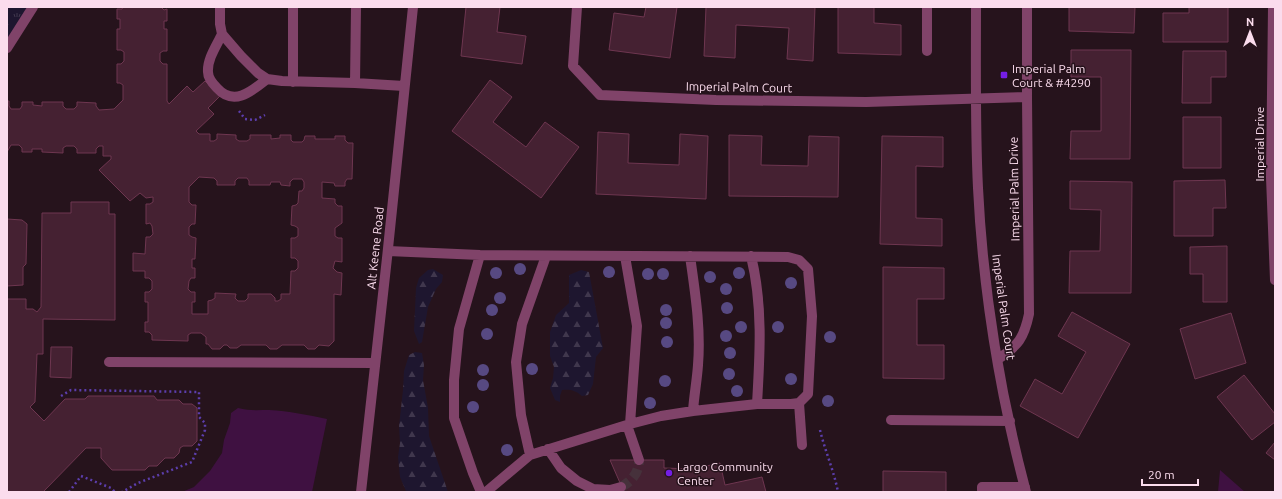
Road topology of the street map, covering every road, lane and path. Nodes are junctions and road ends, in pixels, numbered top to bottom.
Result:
1 (33, 7) edge
2 (220, 7) edge
3 (293, 7) edge
4 (356, 7) edge
5 (413, 7) edge
6 (577, 7) edge
7 (927, 7) edge
8 (976, 7) edge
9 (1027, 7) edge
10 (1273, 7) edge
11 (222, 34) junction
12 (7, 48) edge
13 (927, 51) dead end
14 (267, 79) junction
15 (294, 82) junction
16 (355, 83) junction
17 (404, 86) junction
18 (1026, 97) junction
19 (976, 99) junction
20 (238, 109) dead end
21 (265, 115) dead end
22 (388, 251) junction
23 (480, 255) junction
24 (546, 256) junction
25 (625, 256) junction
26 (690, 256) junction
27 (751, 256) junction
28 (1275, 280) edge
29 (998, 359) junction
30 (109, 362) dead end
31 (375, 362) junction
32 (61, 396) dead end
33 (799, 402) junction
34 (757, 404) junction
35 (692, 411) junction
36 (891, 420) dead end
37 (1010, 421) junction
38 (628, 425) junction
39 (820, 430) dead end
40 (802, 445) dead end
41 (548, 449) junction
42 (530, 455) junction
43 (639, 460) tunnel mouth
44 (621, 487) tunnel mouth
45 (1026, 489) edge
46 (69, 492) edge
47 (116, 492) edge
48 (122, 492) edge
49 (361, 492) edge
50 (482, 492) edge
51 (486, 492) edge
52 (838, 492) edge
53 (982, 492) edge

1 - 12 street
2 - 11 street
3 - 15 street
4 - 16 street
5 - 17 street, Alt Keene Road
6 - 19 street, Imperial Palm Court
7 - 13 street
8 - 19 street, Imperial Palm Court
9 - 18 street, Imperial Palm Drive
10 - 28 street, Imperial Drive
11 - 14 street
11 - 14 street
14 - 15 street
15 - 16 street
16 - 17 street
17 - 22 street, Alt Keene Road
18 - 19 street
18 - 29 street, Imperial Palm Drive
19 - 29 street, Imperial Palm Court
20 - 21 path
22 - 23 street
22 - 31 street, Alt Keene Road
23 - 24 street
23 - 50 street
24 - 25 street
24 - 42 street
25 - 26 street
25 - 38 street
26 - 27 street
26 - 35 street
27 - 33 street
27 - 34 street
29 - 37 street, Imperial Palm Court
30 - 31 street
31 - 49 street, Alt Keene Road
32 - 48 path
33 - 34 street
33 - 40 street
34 - 35 street
35 - 38 street
36 - 37 street
37 - 45 street, Imperial Palm Court
38 - 41 street
38 - 43 street
39 - 52 path
41 - 42 street
41 - 44 street
42 - 51 street
45 - 53 street
46 - 47 path

